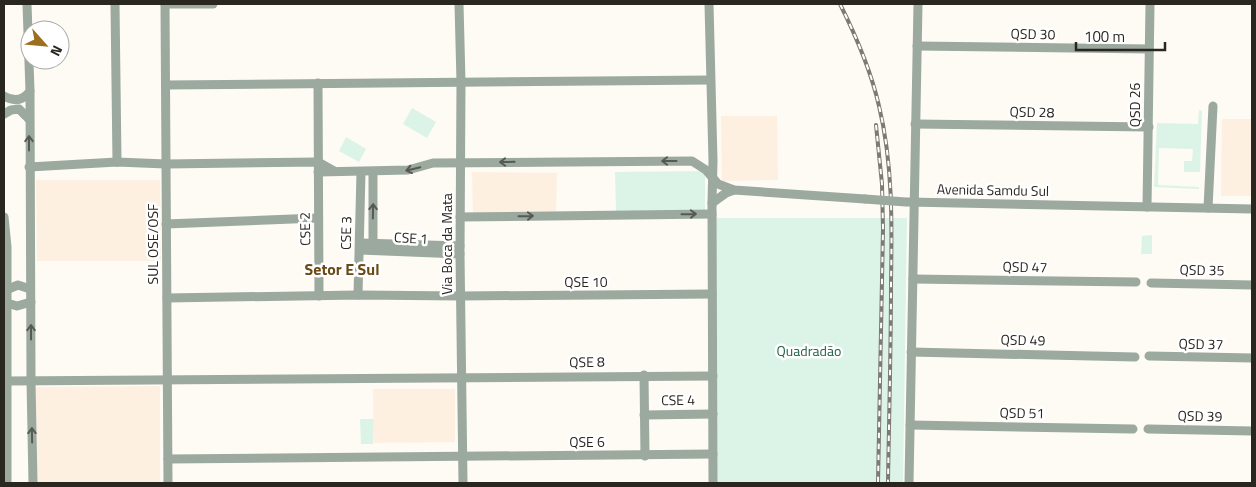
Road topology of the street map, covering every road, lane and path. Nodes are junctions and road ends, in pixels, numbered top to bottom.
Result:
1 (27, 4) edge
2 (115, 4) edge
3 (165, 4) edge
4 (212, 4) edge
5 (459, 4) edge
6 (709, 4) edge
7 (918, 4) edge
8 (1150, 4) edge
9 (917, 46) junction
10 (1149, 49) junction
11 (710, 80) junction
12 (461, 82) junction
13 (318, 83) junction
14 (166, 85) junction
15 (30, 91) junction
16 (4, 96) edge
17 (1213, 106) dead end
18 (4, 114) edge
19 (29, 119) junction
20 (915, 124) junction
21 (1149, 127) junction
22 (712, 146) junction
23 (692, 161) junction
24 (118, 162) junction
25 (318, 162) junction
26 (460, 162) junction
27 (166, 164) junction
28 (29, 167) junction
29 (318, 172) junction
30 (335, 172) junction
31 (361, 172) junction
32 (373, 172) junction
33 (713, 176) junction
34 (734, 190) junction
35 (910, 202) junction
36 (712, 203) junction
37 (1147, 207) junction
38 (1208, 208) junction
39 (1252, 209) edge
40 (712, 214) junction
41 (460, 216) junction
42 (4, 217) edge
43 (318, 218) junction
44 (166, 224) junction
45 (4, 227) edge
46 (5, 247) edge
47 (360, 247) junction
48 (373, 247) junction
49 (460, 250) junction
50 (913, 279) junction
51 (1136, 282) dead end
52 (1151, 283) dead end
53 (1252, 285) edge
54 (30, 289) junction
55 (712, 294) junction
56 (358, 295) junction
57 (319, 296) junction
58 (461, 296) junction
59 (6, 297) edge
60 (167, 298) junction
61 (31, 302) junction
62 (911, 352) junction
63 (1149, 356) dead end
64 (1135, 357) dead end
65 (1252, 358) edge
66 (644, 375) junction
67 (713, 376) junction
68 (462, 377) junction
69 (168, 379) junction
70 (7, 381) junction
71 (30, 381) junction
72 (713, 414) junction
73 (644, 415) junction
74 (910, 425) junction
75 (1133, 429) dead end
76 (1148, 429) dead end
77 (1252, 431) edge
78 (712, 454) junction
79 (645, 456) junction
80 (462, 458) junction
81 (168, 459) junction
82 (6, 463) edge
83 (8, 483) edge
84 (33, 483) edge
85 (168, 483) edge
86 (463, 483) edge
87 (713, 483) edge
88 (909, 483) edge

1 - 15 street
2 - 24 street
3 - 4 street
3 - 14 street, SUL OSE/OSF
5 - 12 street, Via Boca da Mata
6 - 11 street
7 - 9 street
8 - 10 street, QSD 26
9 - 10 street, QSD 30
9 - 20 street
10 - 21 street, QSD 26
11 - 12 street
11 - 22 street
12 - 13 street
12 - 26 street, Via Boca da Mata
13 - 14 street
13 - 25 street, CSE 2
14 - 27 street, SUL OSE/OSF
15 - 16 street
15 - 19 street
17 - 38 street
18 - 19 street
28 -> 19 street
20 - 21 street, QSD 28
20 - 35 street
21 - 37 street, QSD 26
22 - 23 street
22 - 33 street
23 -> 26 street
23 - 33 street, Avenida Samdu Sul
24 - 27 street
24 - 28 street
25 - 27 street
25 - 29 street, CSE 2
25 - 30 street
26 -> 32 street
26 - 41 street, Via Boca da Mata
27 - 44 street, SUL OSE/OSF
28 - 54 street
29 - 30 street
29 - 43 street, CSE 2
30 - 31 street
31 - 32 street
31 - 47 street, CSE 3
48 -> 32 street, CSE 3
33 - 34 street, Avenida Samdu Sul
33 - 36 street
34 - 35 street, Avenida Samdu Sul, bridge
34 - 36 street
35 - 37 street, Avenida Samdu Sul
35 - 50 street
36 - 40 street
37 - 38 street, Avenida Samdu Sul
38 - 39 street, Avenida Samdu Sul
41 -> 40 street
40 - 55 street
41 - 49 street, Via Boca da Mata
42 - 45 street
43 - 44 street
43 - 57 street, CSE 2
44 - 60 street, SUL OSE/OSF
45 - 46 street
46 - 59 street
47 - 48 street, CSE 1
47 - 56 street, CSE 3
48 - 49 street, CSE 1
49 - 58 street, Via Boca da Mata
50 - 51 street, QSD 47
50 - 62 street
52 - 53 street, QSD 35
54 - 59 street
54 - 61 street
55 - 58 street, QSE 10
55 - 67 street
56 - 57 street, QSE 10
56 - 58 street, QSE 10
57 - 60 street, QSE 10
58 - 68 street, Via Boca da Mata
59 - 61 street
59 - 70 street
60 - 69 street, SUL OSE/OSF
71 -> 61 street
62 - 64 street, QSD 49
62 - 74 street
63 - 65 street, QSD 37
66 - 67 street, QSE 8
66 - 68 street, QSE 8
66 - 73 street
67 - 72 street
68 - 69 street, QSE 8
68 - 80 street, Via Boca da Mata
69 - 71 street, QSE 8
69 - 81 street, SUL OSE/OSF
70 - 71 street, QSE 8
70 - 82 street
84 -> 71 street
72 - 73 street, CSE 4
72 - 78 street
73 - 79 street
74 - 75 street, QSD 51
74 - 88 street
76 - 77 street, QSD 39
78 - 79 street, QSE 6
78 - 87 street
79 - 80 street, QSE 6
80 - 81 street, QSE 6
80 - 86 street, Via Boca da Mata
81 - 85 street, SUL OSE/OSF
82 - 83 street

